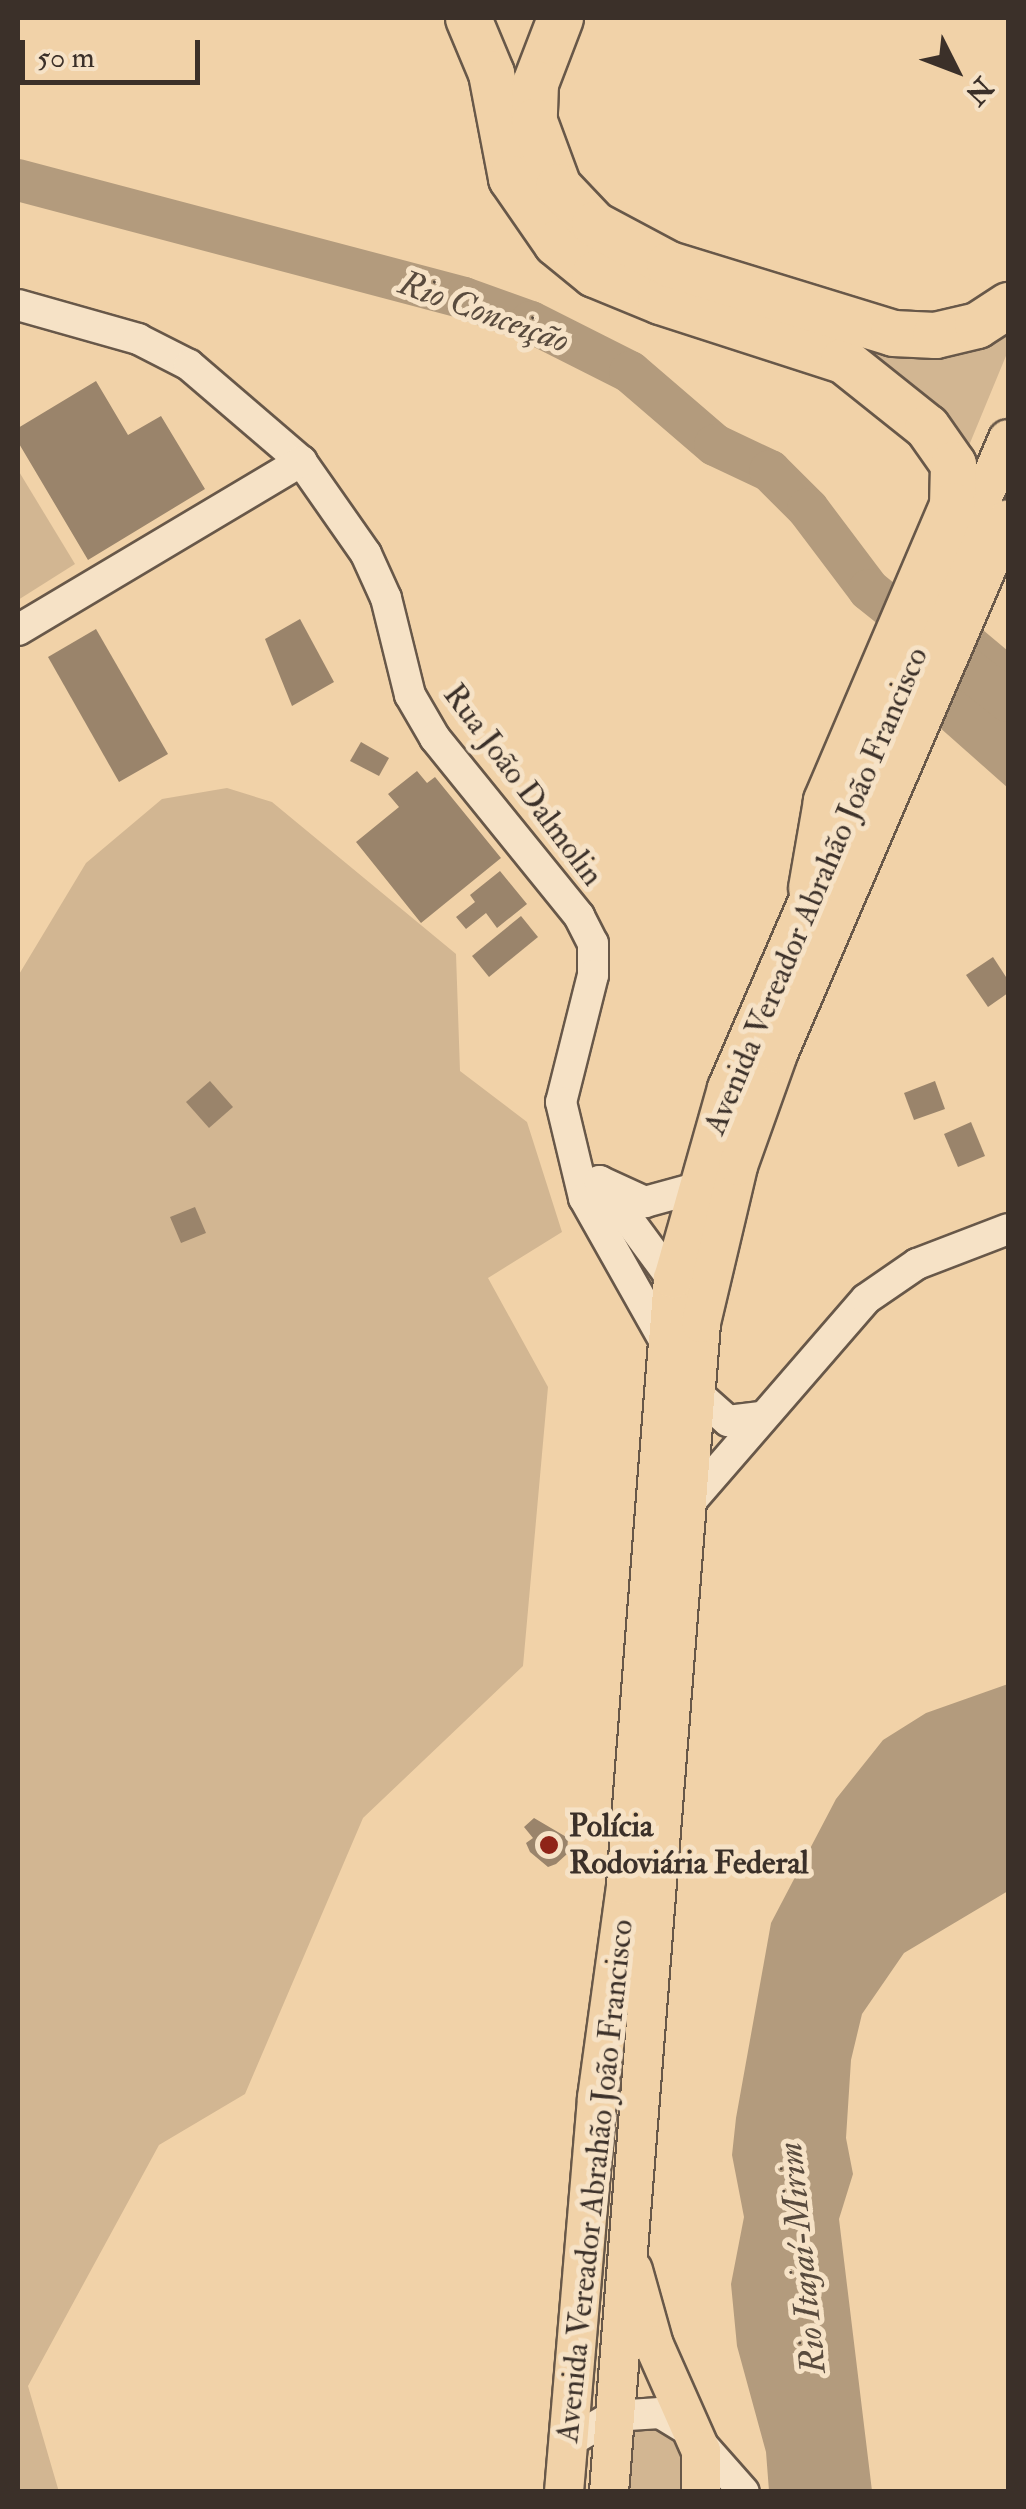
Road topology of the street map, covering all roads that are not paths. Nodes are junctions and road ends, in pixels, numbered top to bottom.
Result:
1 (468, 18) edge
2 (560, 18) edge
3 (18, 305) edge
4 (1008, 305) edge
5 (1008, 439) edge
6 (301, 461) junction
7 (1008, 519) edge
8 (955, 567) junction
9 (18, 630) edge
10 (879, 744) junction
11 (811, 888) joint
12 (572, 1142) junction
13 (600, 1181) junction
14 (696, 1188) junction
15 (1008, 1229) edge
16 (673, 1280) junction
17 (701, 1323) junction
18 (665, 1342) junction
19 (693, 1390) junction
20 (758, 1417) junction
21 (682, 1512) junction
22 (625, 2228) junction
23 (613, 2416) junction
24 (697, 2441) junction
25 (567, 2443) junction
26 (564, 2492) edge
27 (609, 2492) edge
28 (701, 2492) edge
29 (744, 2492) edge

1 - 8 highway
2 - 4 highway
3 - 6 street, Rua João Dalmolin
5 - 8 main road
6 - 9 street
6 - 12 street, Rua João Dalmolin
7 - 8 main road
8 - 10 highway
10 - 11 highway
10 - 17 main road, Avenida Vereador Abrahão João Francisco
11 - 14 main road, Avenida Vereador Abrahão João Francisco
12 - 13 street, Rua João Dalmolin
12 - 18 street, Rua João Dalmolin
13 - 14 street, Rua João Dalmolin
13 - 16 street, Rua João Dalmolin
14 - 16 main road, Avenida Vereador Abrahão João Francisco
15 - 20 street
16 - 17 street, Rua João Dalmolin
16 - 18 main road, Avenida Vereador Abrahão João Francisco
17 - 19 main road, Avenida Vereador Abrahão João Francisco
18 - 25 main road, Avenida Vereador Abrahão João Francisco
19 - 20 street
19 - 21 main road, Avenida Vereador Abrahão João Francisco
20 - 21 street
21 - 22 main road, Avenida Vereador Abrahão João Francisco
22 - 23 main road, Avenida Vereador Abrahão João Francisco
22 - 24 main road
23 - 24 street
23 - 25 street
23 - 27 main road, Avenida Vereador Abrahão João Francisco
24 - 28 main road
24 - 29 street
25 - 26 main road, Avenida Vereador Abrahão João Francisco

